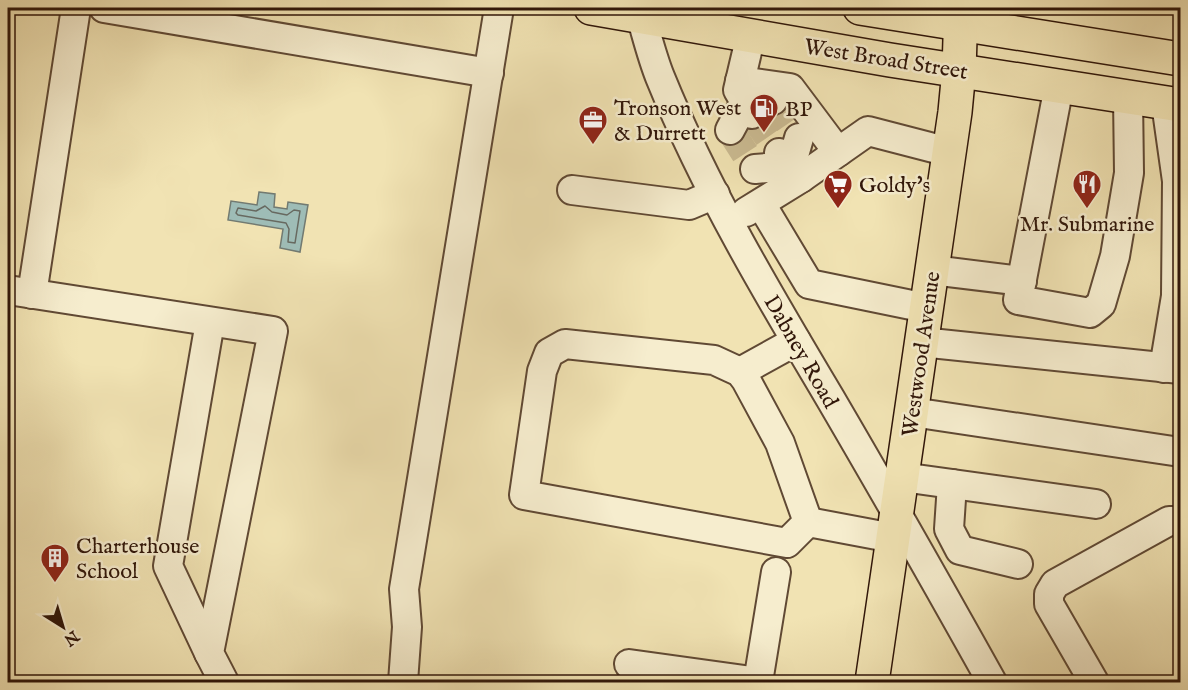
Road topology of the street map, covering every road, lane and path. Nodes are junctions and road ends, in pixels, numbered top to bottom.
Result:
1 (76, 8) edge
2 (104, 8) edge
3 (499, 8) edge
4 (591, 8) edge
5 (860, 8) edge
6 (641, 12) edge
7 (961, 16) edge
8 (751, 35) junction
9 (1180, 59) edge
10 (959, 70) junction
11 (488, 78) junction
12 (1059, 86) junction
13 (1128, 97) junction
14 (1173, 104) edge
15 (838, 152) junction
16 (949, 152) junction
17 (792, 159) junction
18 (755, 169) dead end
19 (1179, 181) edge
20 (572, 190) dead end
21 (714, 194) junction
22 (761, 204) junction
23 (728, 222) junction
24 (932, 270) junction
25 (1022, 281) junction
26 (20, 292) edge
27 (1178, 296) edge
28 (926, 308) junction
29 (210, 322) junction
30 (796, 341) junction
31 (921, 342) junction
32 (1172, 368) edge
33 (740, 372) junction
34 (912, 412) junction
35 (1180, 452) edge
36 (902, 477) junction
37 (952, 484) junction
38 (1096, 504) dead end
39 (1180, 520) edge
40 (807, 522) junction
41 (895, 525) junction
42 (1018, 564) dead end
43 (776, 572) dead end
44 (209, 653) junction
45 (629, 664) dead end
46 (224, 682) edge
47 (403, 682) edge
48 (758, 682) edge
49 (872, 682) edge
50 (992, 682) edge
51 (1094, 682) edge

1 - 26 street
2 - 11 street
3 - 11 street
4 - 6 main road, West Broad Street
5 - 7 main road, West Broad Street
6 - 8 main road, West Broad Street
6 - 21 street, Dabney Road
7 - 9 main road, West Broad Street
7 - 10 main road, Westwood Avenue
8 - 10 main road, West Broad Street
8 - 15 street
10 - 12 main road, West Broad Street
10 - 16 main road, Westwood Avenue
11 - 47 street
12 - 13 main road, West Broad Street
12 - 25 street
13 - 14 main road, West Broad Street
13 - 25 street
14 - 19 street
15 - 16 street
15 - 17 street
16 - 24 main road, Westwood Avenue
17 - 18 street
17 - 22 street
19 - 27 street
20 - 21 street
21 - 23 street, Dabney Road
22 - 23 street
22 - 28 street
23 - 30 street, Dabney Road
24 - 25 street
24 - 28 main road, Westwood Avenue
26 - 29 street
27 - 32 street
28 - 31 main road, Westwood Avenue
29 - 44 street
29 - 44 street
30 - 33 street
30 - 41 street, Dabney Road
31 - 32 street
31 - 34 main road, Westwood Avenue
33 - 40 street
33 - 40 street
34 - 35 street
34 - 36 main road, Westwood Avenue
36 - 37 street
36 - 41 main road, Westwood Avenue
37 - 38 street
37 - 42 street
39 - 51 street
40 - 41 street
41 - 49 main road, Westwood Avenue
41 - 50 street, Dabney Road
43 - 48 street
44 - 46 street
45 - 48 street

